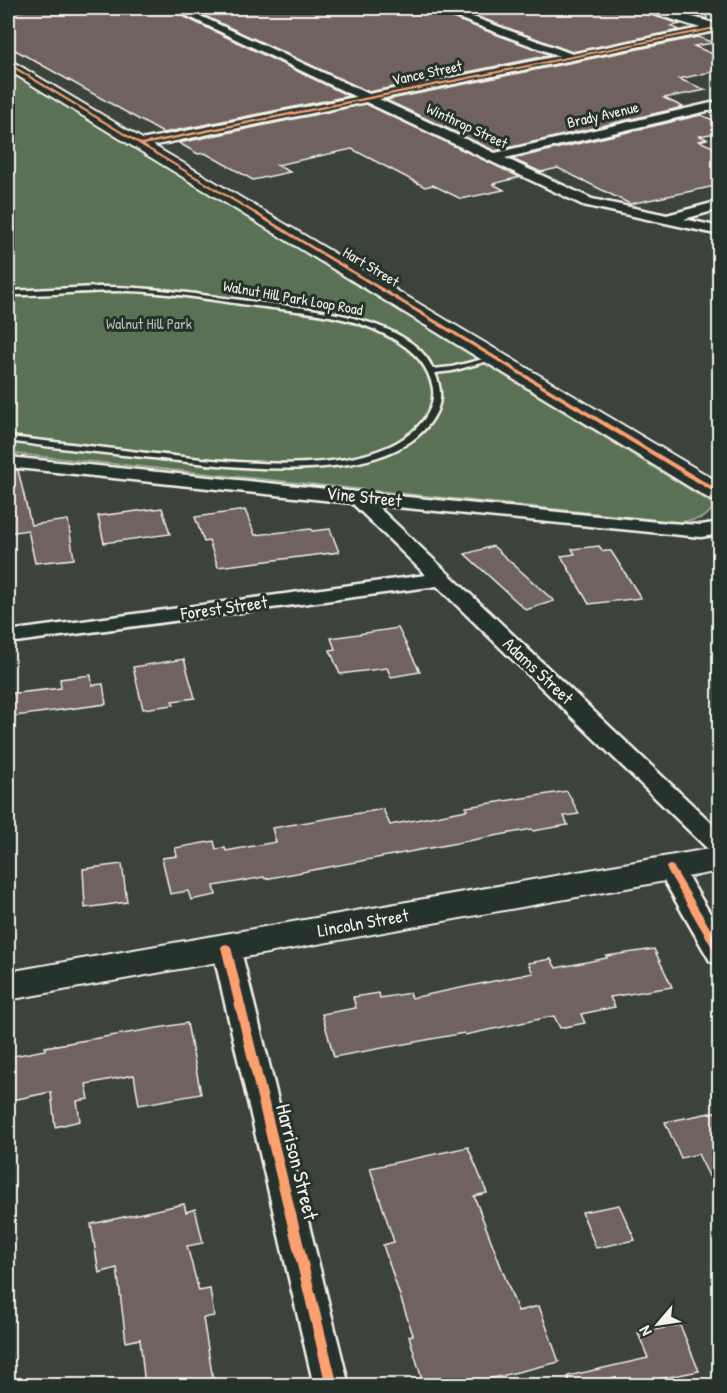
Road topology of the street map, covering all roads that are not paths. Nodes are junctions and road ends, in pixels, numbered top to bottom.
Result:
1 (176, 8) edge
2 (441, 8) edge
3 (650, 8) edge
4 (718, 29) edge
5 (572, 57) junction
6 (12, 70) edge
7 (370, 98) junction
8 (720, 104) edge
9 (141, 144) junction
10 (495, 158) junction
11 (720, 205) edge
12 (664, 220) junction
13 (720, 231) edge
14 (8, 293) edge
15 (495, 358) junction
16 (432, 371) junction
17 (8, 439) edge
18 (8, 462) edge
19 (720, 494) edge
20 (356, 496) junction
21 (720, 528) edge
22 (440, 579) junction
23 (8, 637) edge
24 (720, 846) edge
25 (720, 859) edge
26 (670, 868) junction
27 (226, 947) junction
28 (720, 954) edge
29 (8, 986) edge
30 (332, 1386) edge

1 - 7 street, Winthrop Street
2 - 5 street
3 - 4 street
4 - 5 street, Vance Street
5 - 7 street, Vance Street
6 - 9 street, Hart Street
7 - 9 street, Vance Street
7 - 10 street, Winthrop Street
8 - 10 street, Brady Avenue
9 - 15 street, Hart Street
10 - 12 street, Winthrop Street
11 - 12 street
12 - 13 street, Winthrop Street
14 - 16 lane, Walnut Hill Park Loop Road
15 - 16 lane
15 - 19 street, Hart Street
16 - 17 lane
18 - 20 street, Vine Street
20 - 21 street, Vine Street
20 - 22 street, Adams Street
22 - 23 street, Forest Street
22 - 24 street, Adams Street
25 - 26 street, Lincoln Street
26 - 27 street, Lincoln Street
26 - 28 street
27 - 29 street, Lincoln Street
27 - 30 street, Harrison Street

